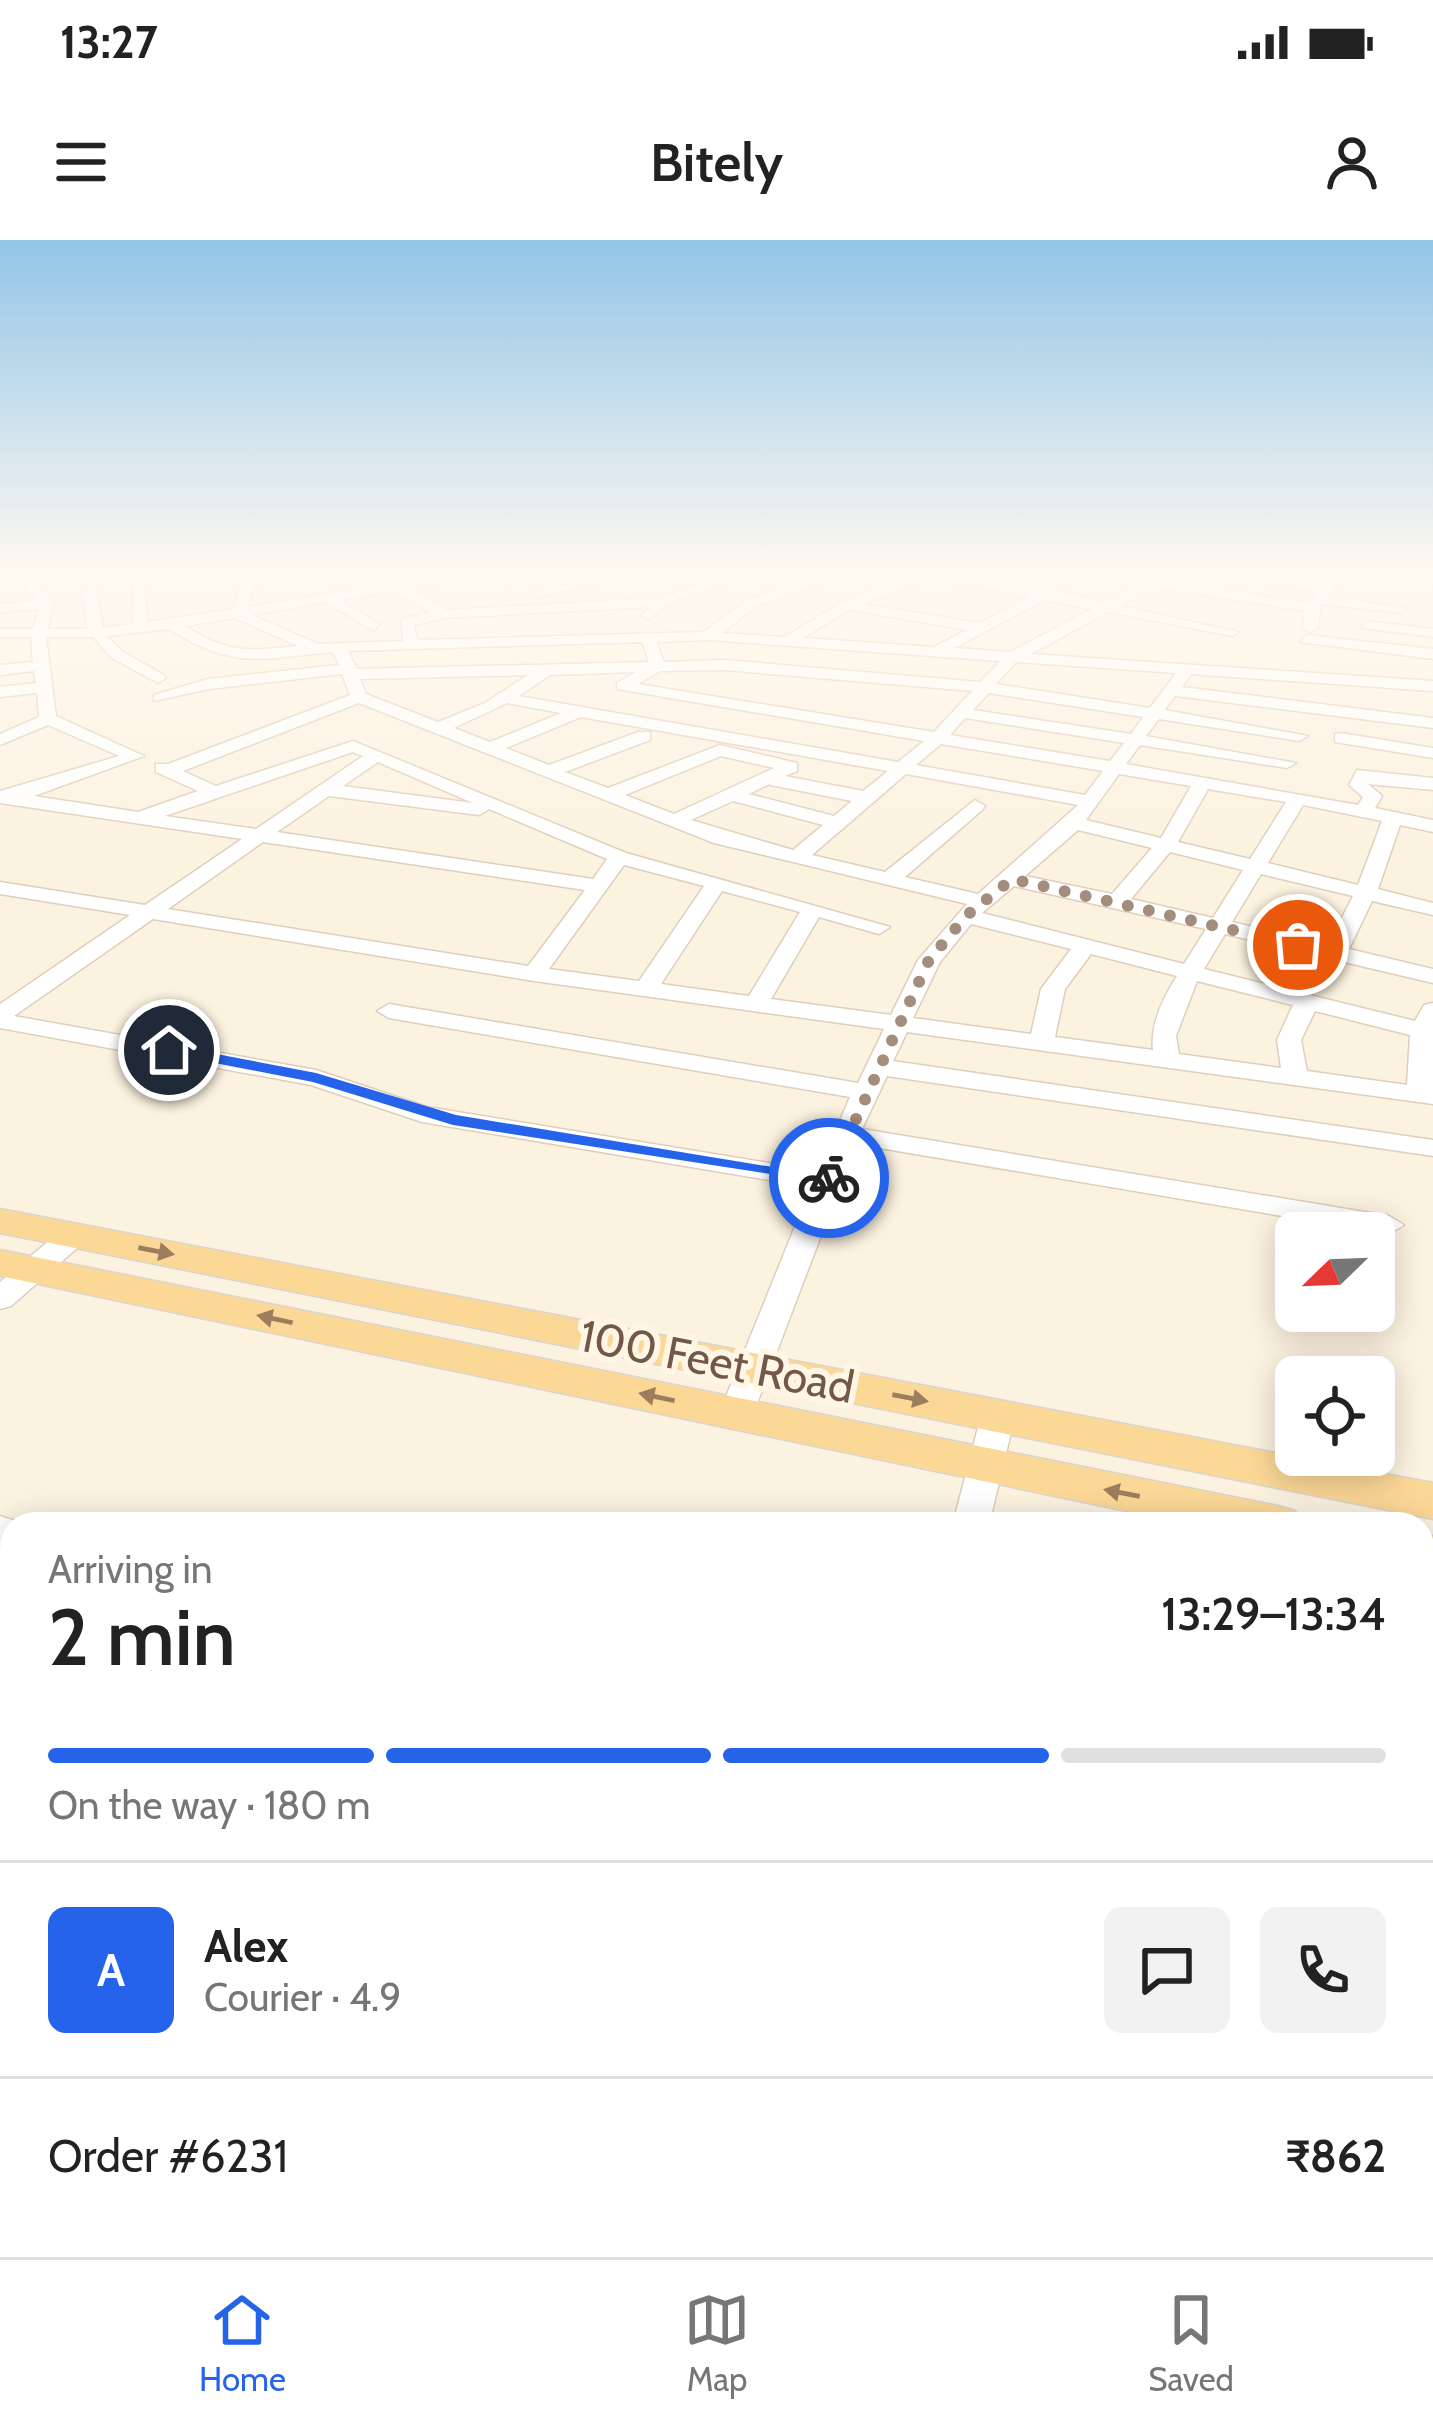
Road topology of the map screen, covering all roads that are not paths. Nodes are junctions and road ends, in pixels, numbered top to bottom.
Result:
1 (39, 667) edge
2 (135, 667) edge
3 (348, 667) edge
4 (653, 667) edge
5 (658, 667) edge
6 (758, 667) edge
7 (759, 667) edge
8 (1004, 667) edge
9 (1085, 667) edge
10 (1201, 667) edge
11 (1297, 667) edge
12 (1384, 667) edge
13 (546, 670) junction
14 (350, 671) junction
15 (464, 673) junction
16 (837, 674) junction
17 (158, 679) dead end
18 (913, 680) junction
19 (1189, 680) junction
20 (1293, 680) junction
21 (1332, 683) junction
22 (1381, 685) junction
23 (623, 686) junction
24 (1429, 686) edge
25 (43, 687) junction
26 (818, 687) dead end
27 (988, 688) junction
28 (0, 692) edge
29 (895, 695) dead end
30 (160, 698) dead end
31 (504, 698) junction
32 (800, 700) dead end
33 (368, 701) junction
34 (707, 701) junction
35 (1317, 708) junction
36 (877, 711) dead end
37 (963, 713) junction
38 (781, 714) junction
39 (1156, 715) junction
40 (571, 717) junction
41 (1429, 717) edge
42 (48, 719) junction
43 (291, 725) junction
44 (0, 726) edge
45 (859, 726) junction
46 (24, 729) junction
47 (434, 730) junction
48 (644, 736) junction
49 (1299, 736) junction
50 (938, 738) junction
51 (1341, 738) dead end
52 (0, 740) edge
53 (1137, 740) junction
54 (745, 743) junction
55 (353, 746) junction
56 (487, 750) junction
57 (720, 750) junction
58 (1433, 753) edge
59 (376, 754) junction
60 (135, 756) junction
61 (1287, 763) junction
62 (1114, 768) junction
63 (904, 769) junction
64 (167, 771) junction
65 (545, 773) junction
66 (770, 779) junction
67 (1202, 782) junction
68 (1433, 784) edge
69 (328, 790) junction
70 (215, 792) junction
71 (732, 795) junction
72 (604, 796) junction
73 (1287, 796) junction
74 (3, 799) edge
75 (868, 799) junction
76 (975, 806) dead end
77 (1364, 811) junction
78 (1081, 812) junction
79 (515, 814) junction
80 (1394, 816) junction
81 (135, 820) junction
82 (674, 821) junction
83 (836, 822) junction
84 (1433, 826) edge
85 (262, 838) junction
86 (1168, 842) junction
87 (619, 857) junction
88 (797, 857) junction
89 (1260, 864) junction
90 (890, 879) junction
91 (1012, 879) junction
92 (716, 884) junction
93 (599, 886) junction
94 (0, 888) edge
95 (1366, 892) junction
96 (1117, 902) junction
97 (975, 909) junction
98 (1433, 909) edge
99 (812, 910) junction
100 (147, 914) junction
101 (879, 927) dead end
102 (1223, 928) junction
103 (1084, 946) junction
104 (1335, 954) junction
105 (1193, 972) junction
106 (534, 974) junction
107 (1433, 976) edge
108 (645, 989) junction
109 (1307, 1003) junction
110 (756, 1005) junction
111 (389, 1012) dead end
112 (0, 1018) edge
113 (896, 1025) junction
114 (1430, 1025) edge
115 (1042, 1042) junction
116 (1167, 1059) junction
117 (1295, 1077) junction
118 (873, 1080) junction
119 (1427, 1095) edge
120 (846, 1134) junction
121 (1433, 1148) edge
122 (828, 1181) junction
123 (1306, 1212) edge
124 (0, 1221) edge
125 (74, 1235) junction
126 (17, 1266) edge
127 (0, 1299) edge
128 (756, 1368) junction
129 (736, 1414) junction
130 (998, 1415) junction
131 (989, 1466) junction
132 (1433, 1501) edge
133 (975, 1512) edge
134 (1217, 1512) edge

1 - 25 street
2 - 17 street
3 - 14 street
4 - 13 street
5 - 23 street
6 - 34 street
7 - 16 street
8 - 27 street
9 - 19 street
10 - 19 street
11 - 20 street
12 - 22 street
13 - 15 street
13 - 31 street
14 - 15 street
14 - 30 street
14 - 33 street
15 - 33 street
16 - 18 street
16 - 26 street
18 - 27 street
18 - 29 street
19 - 20 street
19 - 35 street
19 - 39 street
20 - 21 street
21 - 22 street
21 - 35 street
22 - 24 street
23 - 34 street
23 - 40 street
24 - 41 street
25 - 28 street
25 - 42 street
27 - 37 street
27 - 39 street
31 - 40 street
31 - 47 street
32 - 38 street
33 - 43 street
33 - 47 street
34 - 38 street
35 - 41 street
35 - 49 street
36 - 45 street
37 - 50 street
37 - 53 street
38 - 45 street
38 - 54 street
39 - 49 street
39 - 53 street
40 - 48 street
40 - 54 street
40 - 56 street
42 - 46 street
42 - 60 street
43 - 55 street
43 - 64 street
44 - 46 street
45 - 50 street
46 - 52 street
47 - 56 street
48 - 57 street
48 - 65 street
49 - 61 street
50 - 62 street
50 - 63 street
51 - 58 street
53 - 61 street
53 - 62 street
54 - 63 street
55 - 59 street
55 - 70 street
56 - 65 street
57 - 66 street
57 - 72 street
59 - 69 street
59 - 79 street
60 - 64 street
60 - 74 street
61 - 73 street
62 - 67 street
62 - 78 street
63 - 75 street
63 - 78 street
64 - 70 street
65 - 72 street
66 - 71 street
66 - 75 street
67 - 73 street
67 - 86 street
68 - 77 street
69 - 79 street
69 - 85 street
70 - 81 street
71 - 82 street
71 - 83 street
72 - 82 street
73 - 77 street
73 - 89 street
74 - 81 street
75 - 83 street
76 - 90 street
77 - 80 street
78 - 86 street
78 - 91 street
79 - 87 street
80 - 84 street
80 - 95 street
81 - 85 street
82 - 88 street
83 - 88 street
85 - 93 street
85 - 100 street
86 - 89 street
86 - 96 street
87 - 92 street
87 - 93 street
88 - 90 street
89 - 95 street
89 - 102 street
90 - 97 street
91 - 96 street
91 - 97 street
92 - 99 street
92 - 108 street
93 - 106 street
94 - 100 street
95 - 98 street
95 - 104 street
96 - 102 street
97 - 103 street
97 - 113 street
99 - 101 street
99 - 110 street
100 - 106 street
100 - 112 street
102 - 104 street
102 - 105 street
103 - 105 street
103 - 115 street
104 - 107 street
105 - 109 street
105 - 116 street
106 - 108 street
108 - 110 street
109 - 114 street
109 - 117 street
110 - 113 street
111 - 118 street
112 - 122 street
113 - 115 street
113 - 118 street
114 - 119 street
115 - 116 street
116 - 117 street
117 - 119 street
118 - 120 street
118 - 121 street
120 - 122 street
120 - 123 street
122 - 128 street
124 - 125 main road, 100 Feet Road
125 - 126 street
125 -> 128 main road, 100 Feet Road
126 - 127 street
129 -> 126 main road, 100 Feet Road
128 - 129 street
128 -> 130 main road, 100 Feet Road
129 - 131 main road, 100 Feet Road
130 - 131 street
130 - 132 main road, 100 Feet Road
131 - 133 street
134 -> 131 main road, 100 Feet Road

